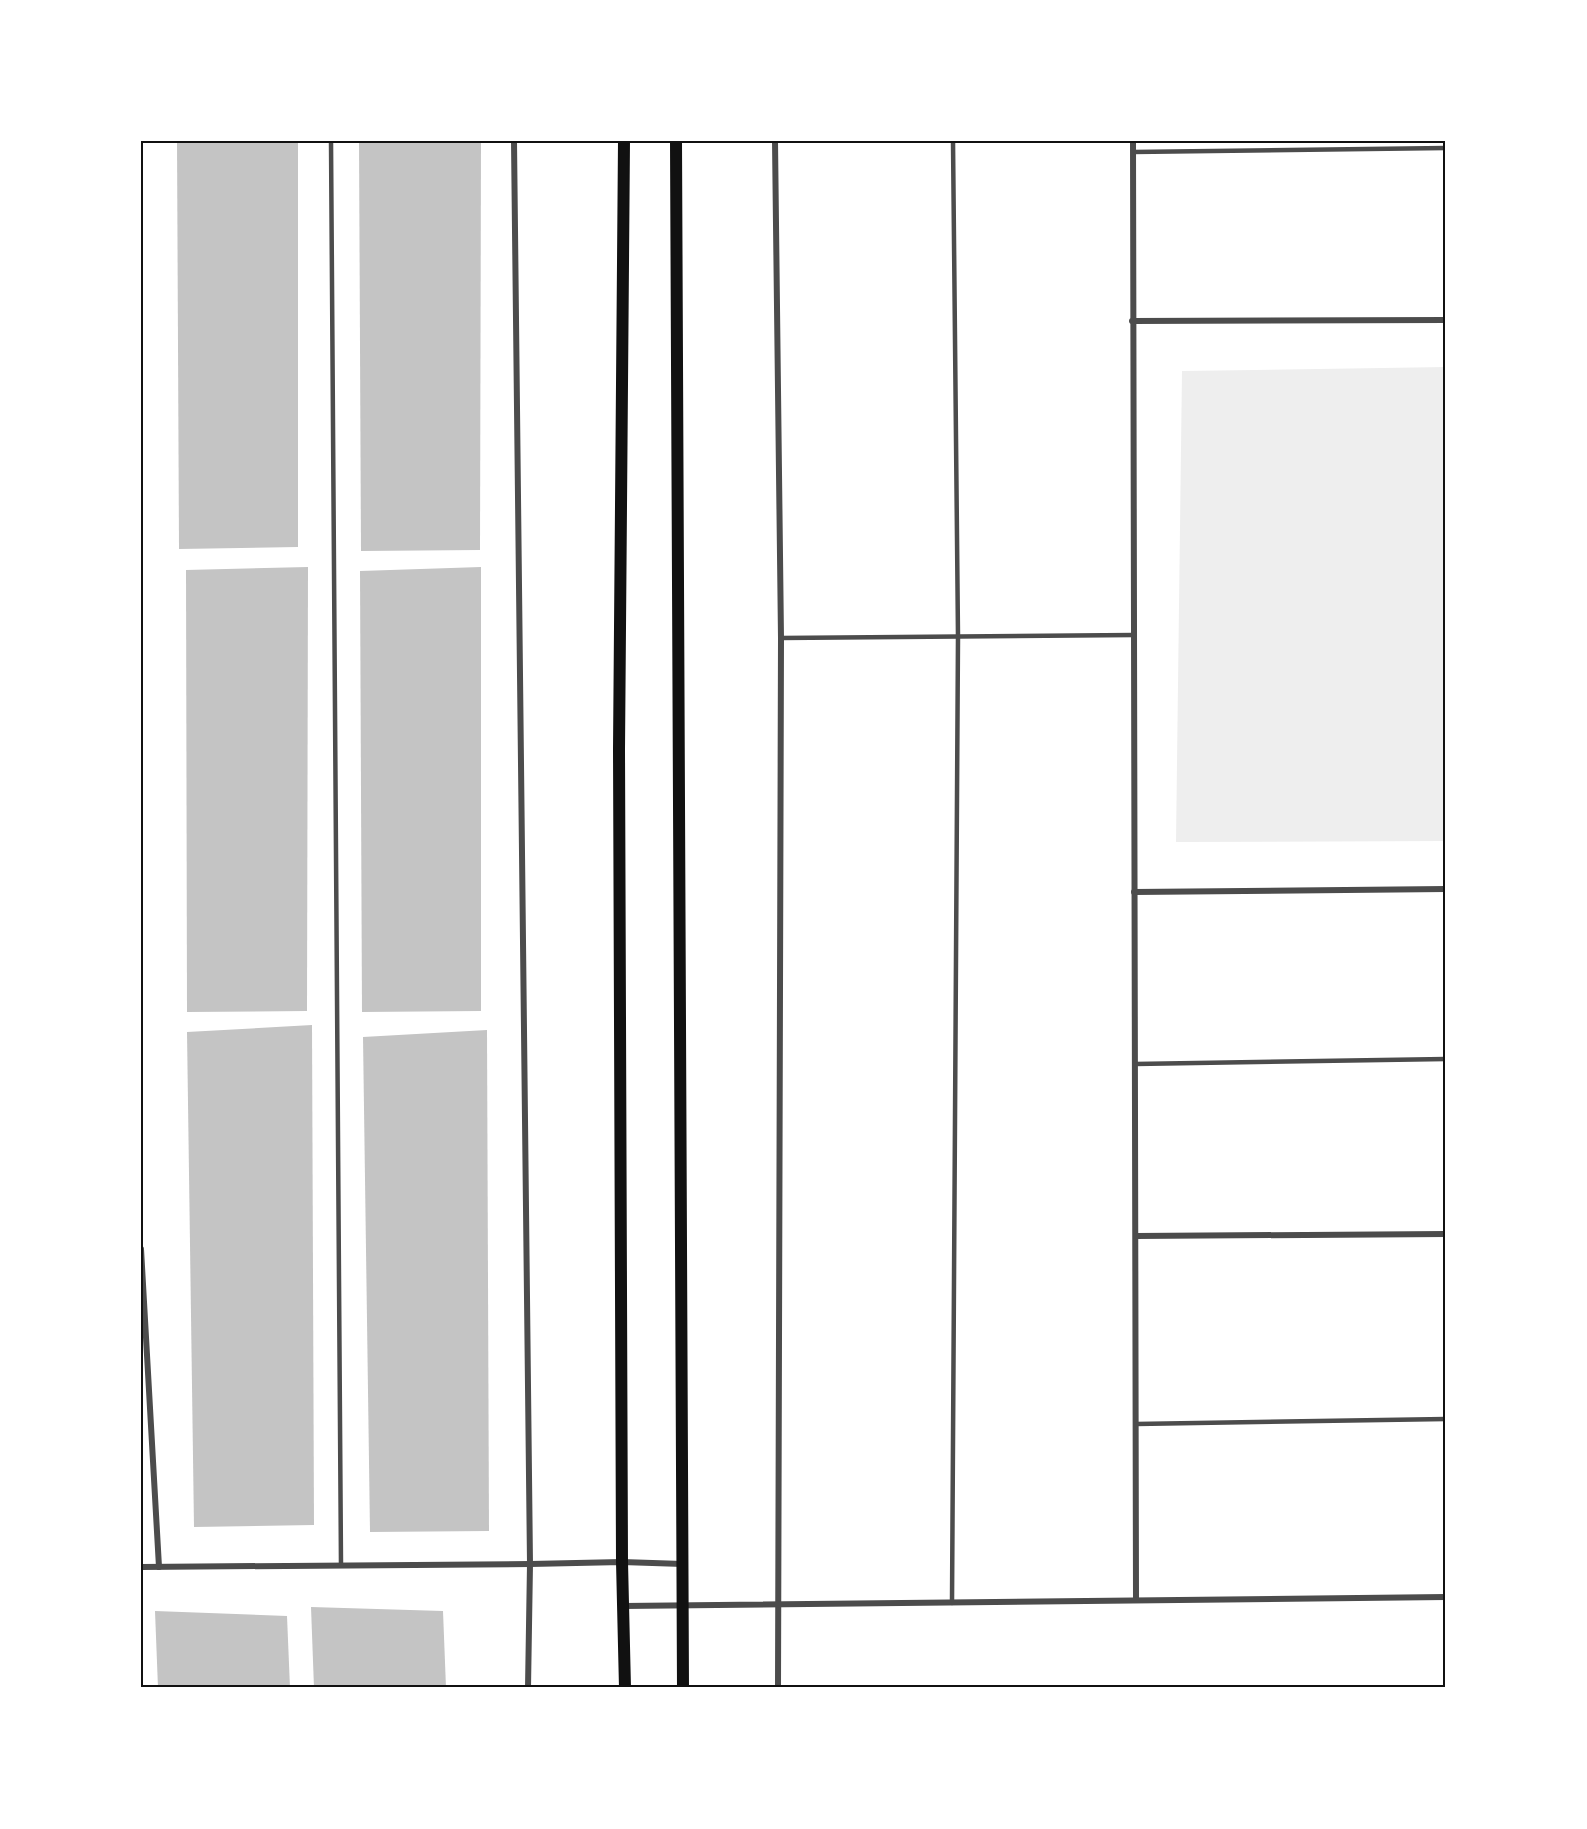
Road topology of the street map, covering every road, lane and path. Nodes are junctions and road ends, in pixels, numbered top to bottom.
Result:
1 (331, 141) edge
2 (514, 141) edge
3 (624, 141) edge
4 (676, 141) edge
5 (775, 141) edge
6 (953, 141) edge
7 (1132, 141) edge
8 (1446, 148) edge
9 (1133, 152) junction
10 (1446, 320) edge
11 (1132, 321) junction
12 (1134, 635) junction
13 (958, 636) junction
14 (781, 638) junction
15 (1446, 889) edge
16 (1134, 892) junction
17 (1446, 1059) edge
18 (1135, 1064) junction
19 (1446, 1234) edge
20 (1136, 1236) junction
21 (141, 1249) edge
22 (1446, 1419) edge
23 (1136, 1424) junction
24 (622, 1562) junction
25 (530, 1564) junction
26 (683, 1564) junction
27 (341, 1565) junction
28 (141, 1567) edge
29 (159, 1567) junction
30 (1446, 1597) edge
31 (1136, 1600) junction
32 (952, 1603) junction
33 (778, 1604) junction
34 (623, 1606) junction
35 (683, 1606) junction
36 (528, 1688) edge
37 (625, 1688) edge
38 (683, 1688) edge
39 (778, 1688) edge

1 - 27 lane
2 - 25 street
3 - 24 main road
4 - 26 main road
5 - 14 street
6 - 13 lane
7 - 9 street
8 - 9 lane
9 - 11 street
10 - 11 street
11 - 12 street
12 - 13 lane
12 - 16 street
13 - 14 lane
13 - 32 lane
14 - 33 street
15 - 16 street
16 - 18 street
17 - 18 lane
18 - 20 street
19 - 20 street
20 - 23 street
21 - 29 street
22 - 23 lane
23 - 31 street
24 - 25 street
24 - 26 street
24 - 34 main road
25 - 27 street
25 - 36 street
26 - 35 main road
27 - 29 street
28 - 29 street
30 - 31 street
31 - 32 street
32 - 33 street
33 - 35 street
33 - 39 street
34 - 35 street
34 - 37 main road
35 - 38 main road

